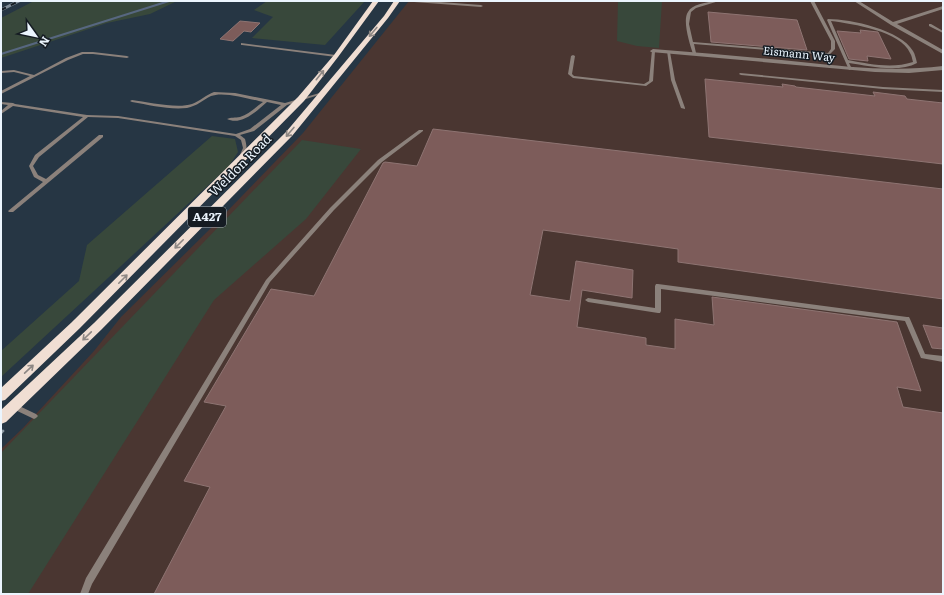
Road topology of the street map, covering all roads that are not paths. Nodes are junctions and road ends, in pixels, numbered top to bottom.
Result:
1 (376, 1) edge
2 (397, 1) edge
3 (414, 1) edge
4 (717, 1) edge
5 (812, 1) edge
6 (856, 1) edge
7 (481, 6) dead end
8 (943, 7) edge
9 (893, 24) junction
10 (930, 25) dead end
11 (943, 32) edge
12 (691, 43) junction
13 (242, 44) dead end
14 (653, 51) joint
15 (668, 52) junction
16 (943, 52) edge
17 (694, 53) junction
18 (336, 56) junction
19 (573, 56) dead end
20 (127, 57) dead end
21 (847, 61) junction
22 (943, 68) edge
23 (850, 69) junction
24 (1, 72) edge
25 (741, 74) dead end
26 (34, 76) junction
27 (943, 91) edge
28 (1, 93) edge
29 (323, 93) junction
30 (301, 99) junction
31 (132, 101) dead end
32 (265, 102) junction
33 (1, 103) edge
34 (13, 104) junction
35 (285, 104) junction
36 (682, 108) dead end
37 (1, 113) edge
38 (87, 116) junction
39 (228, 119) dead end
40 (421, 132) dead end
41 (236, 135) junction
42 (101, 136) dead end
43 (227, 176) junction
44 (46, 181) junction
45 (11, 211) dead end
46 (588, 300) dead end
47 (943, 359) edge
48 (1, 396) edge
49 (13, 406) junction
50 (34, 416) dead end
51 (1, 418) edge
52 (84, 594) edge

1 - 18 highway, Weldon Road / A427
2 -> 29 highway, Weldon Road / A427
3 - 7 lane
4 - 12 lane
5 - 12 lane
6 - 9 street
8 - 9 street
9 - 16 street
10 - 11 lane
12 - 17 lane
13 - 18 lane
14 - 15 street, Eismann Way
14 - 19 lane
15 - 17 street, Eismann Way
15 - 36 lane
17 - 23 street, Eismann Way
30 -> 18 highway, Weldon Road / A427
20 - 26 lane
21 - 21 lane
21 - 23 lane
22 - 23 street, Eismann Way
24 - 26 lane
25 - 27 lane
26 - 28 lane
29 - 30 lane
29 -> 49 highway, Weldon Road / A427
30 - 35 lane
30 - 43 highway, Weldon Road / A427
31 - 32 lane
32 - 35 lane
32 - 39 lane
33 - 34 lane
34 - 37 lane
34 - 38 lane
35 - 41 lane
38 - 41 lane
38 - 44 lane
40 - 52 lane
41 - 43 lane
42 - 44 lane
48 -> 43 highway, Weldon Road / A427
44 - 45 lane
46 - 47 lane
49 - 50 lane
49 - 51 highway, Weldon Road / A427

